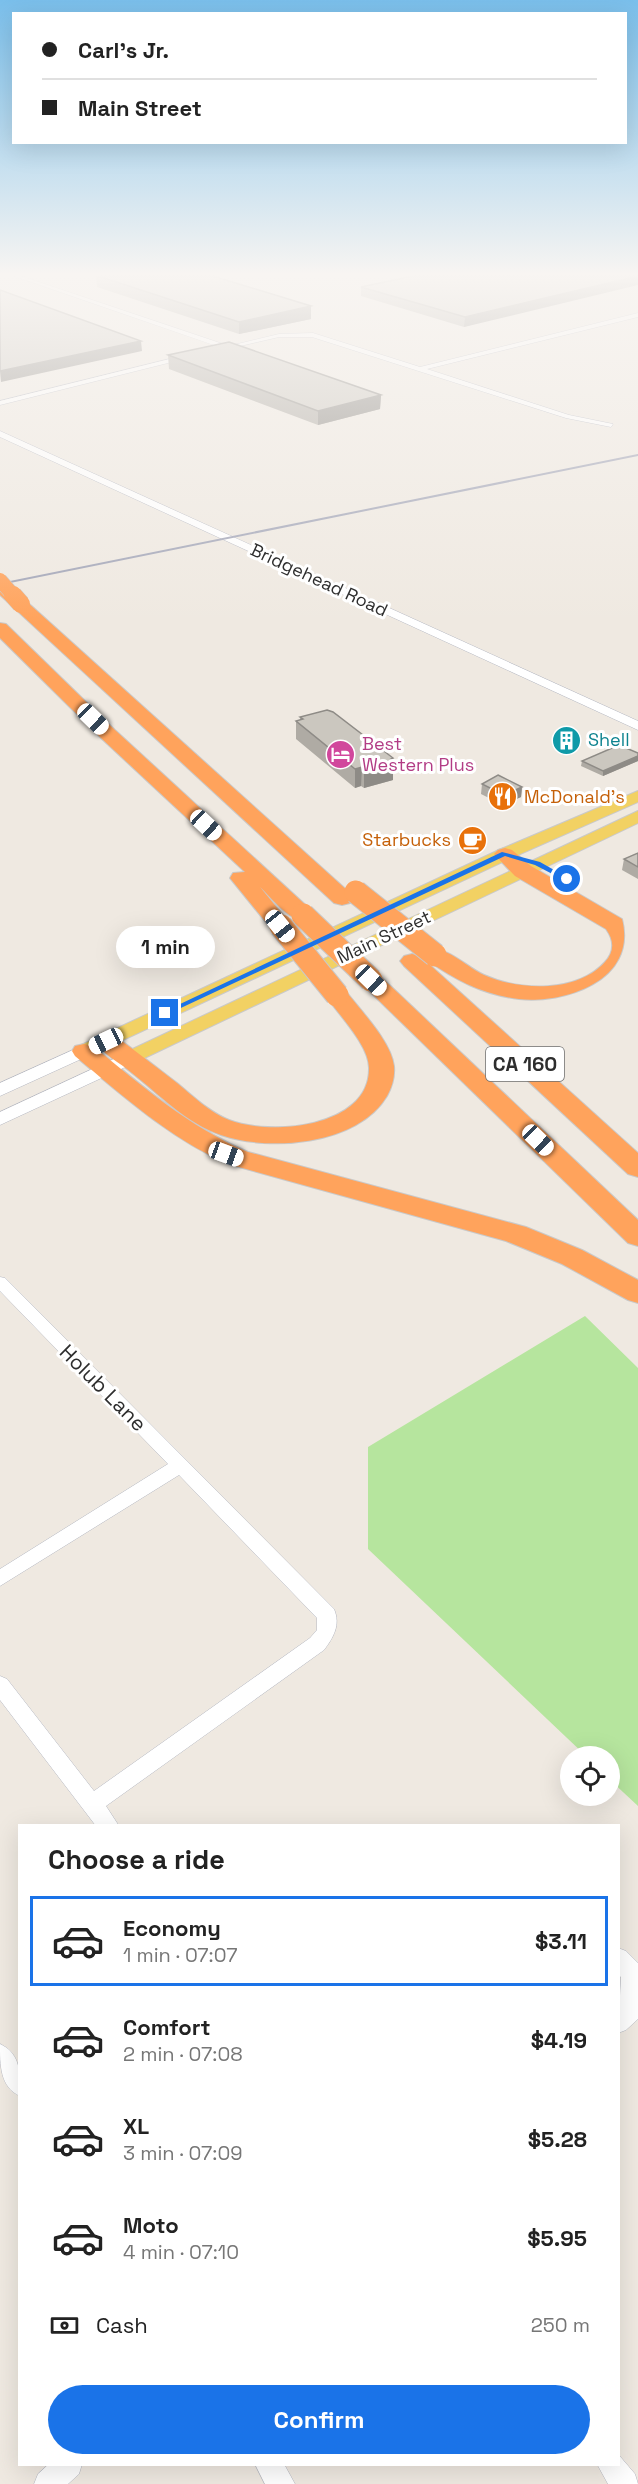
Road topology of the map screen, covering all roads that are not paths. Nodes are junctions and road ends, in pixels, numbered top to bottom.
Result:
1 (45, 392) edge
2 (491, 392) edge
3 (0, 403) edge
4 (610, 425) dead end
5 (0, 434) edge
6 (0, 580) edge
7 (0, 586) edge
8 (21, 604) junction
9 (0, 628) edge
10 (638, 726) edge
11 (108, 734) junction
12 (638, 796) edge
13 (638, 816) edge
14 (505, 854) junction
15 (530, 867) junction
16 (638, 922) edge
17 (424, 958) junction
18 (106, 1054) junction
19 (0, 1090) edge
20 (0, 1119) edge
21 (638, 1167) edge
22 (638, 1236) edge
23 (1, 1285) edge
24 (638, 1293) edge
25 (181, 1465) junction
26 (0, 1578) edge
27 (0, 1685) edge
28 (92, 1804) junction
29 (107, 1824) edge
30 (620, 1961) edge
31 (620, 2020) edge
32 (0, 2056) edge
33 (18, 2082) edge
34 (67, 2466) edge
35 (269, 2466) edge
36 (612, 2466) edge
37 (48, 2484) edge
38 (281, 2484) edge
39 (625, 2484) edge

1 - 3 street
2 - 4 street
5 - 10 street, Bridgehead Road
6 - 8 highway, bridge
7 - 8 highway, CA 160, bridge
8 - 17 highway, CA 160
9 - 11 highway, CA 160
11 - 18 highway, bridge
11 - 22 highway, CA 160, bridge
12 - 14 main road, Main Street
13 - 15 main road, Main Street
14 - 15 highway
14 - 18 main road, Main Street
15 - 16 highway
15 - 17 highway
15 - 18 main road, Main Street
17 - 21 highway, CA 160
18 - 19 main road
18 - 20 main road
18 - 24 highway
23 - 25 street, Holub Lane
25 - 26 street
25 - 28 street, Holub Lane
27 - 28 street
28 - 29 street
30 - 31 street
32 - 33 street
34 - 37 street
35 - 38 street
36 - 39 street

